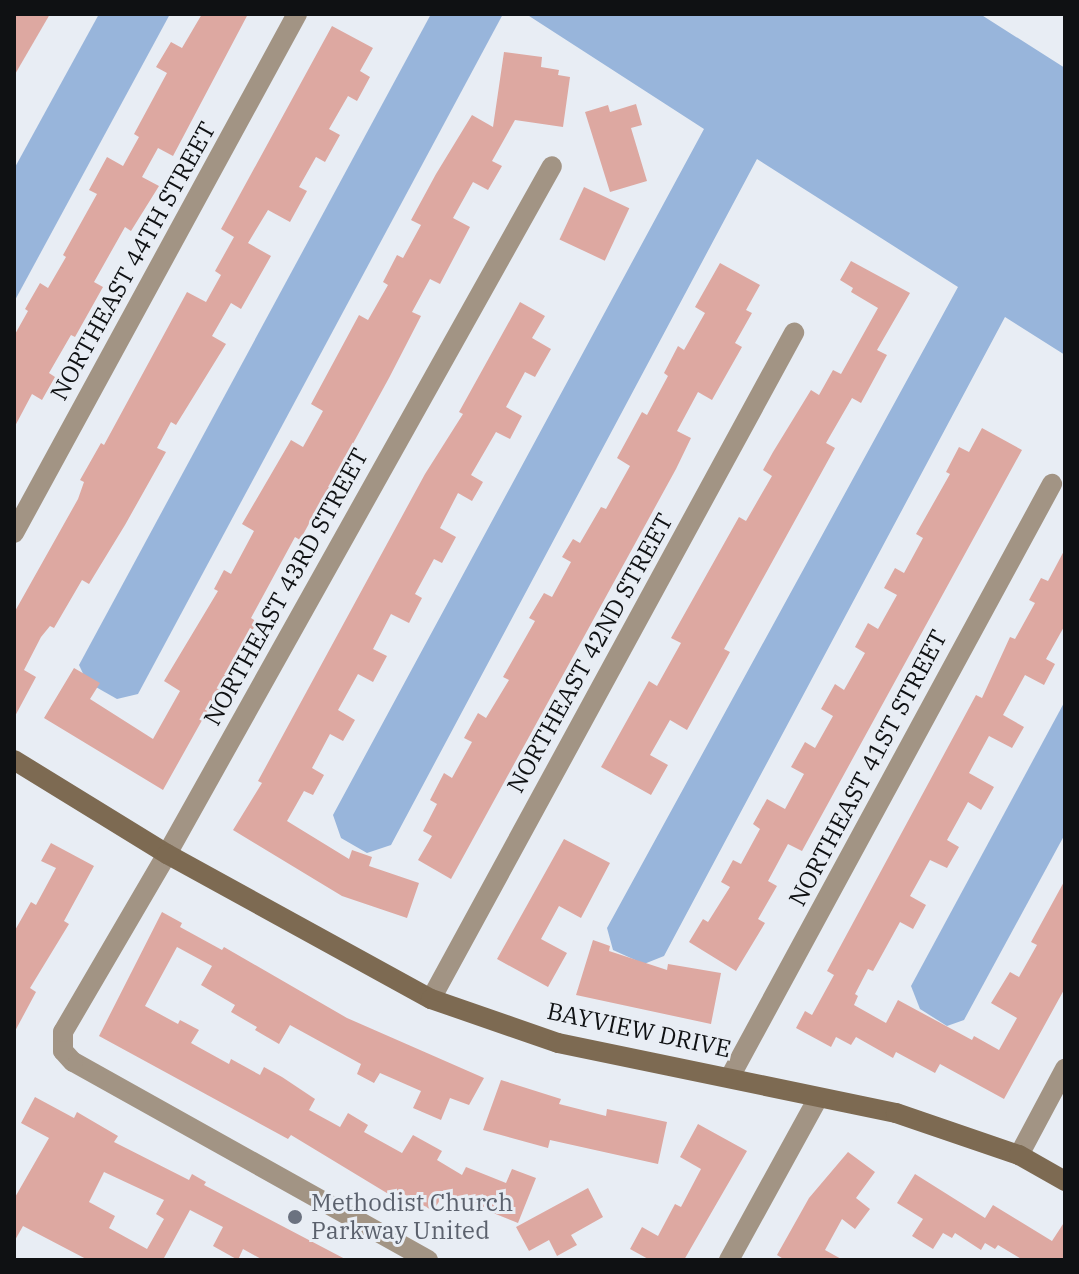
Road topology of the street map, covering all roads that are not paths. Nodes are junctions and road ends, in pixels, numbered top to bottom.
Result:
1 (297, 14) edge
2 (552, 166) dead end
3 (794, 333) dead end
4 (1052, 484) dead end
5 (14, 533) edge
6 (14, 760) edge
7 (167, 854) junction
8 (431, 999) junction
9 (1065, 1069) edge
10 (730, 1077) junction
11 (818, 1098) junction
12 (1019, 1155) junction
13 (1065, 1181) edge
14 (428, 1260) edge
15 (729, 1260) edge

1 - 5 street, NORTHEAST 44TH STREET
2 - 7 street, NORTHEAST 43RD STREET
3 - 8 street, NORTHEAST 42ND STREET
4 - 10 street, NORTHEAST 41ST STREET
6 - 7 street, BAYVIEW DRIVE
7 - 8 street, BAYVIEW DRIVE
7 - 14 street, NORTHEAST 43RD STREET
8 - 10 street, BAYVIEW DRIVE
9 - 12 street
10 - 11 street, BAYVIEW DRIVE
11 - 12 street, BAYVIEW DRIVE
11 - 15 street
12 - 13 street, BAYVIEW DRIVE

